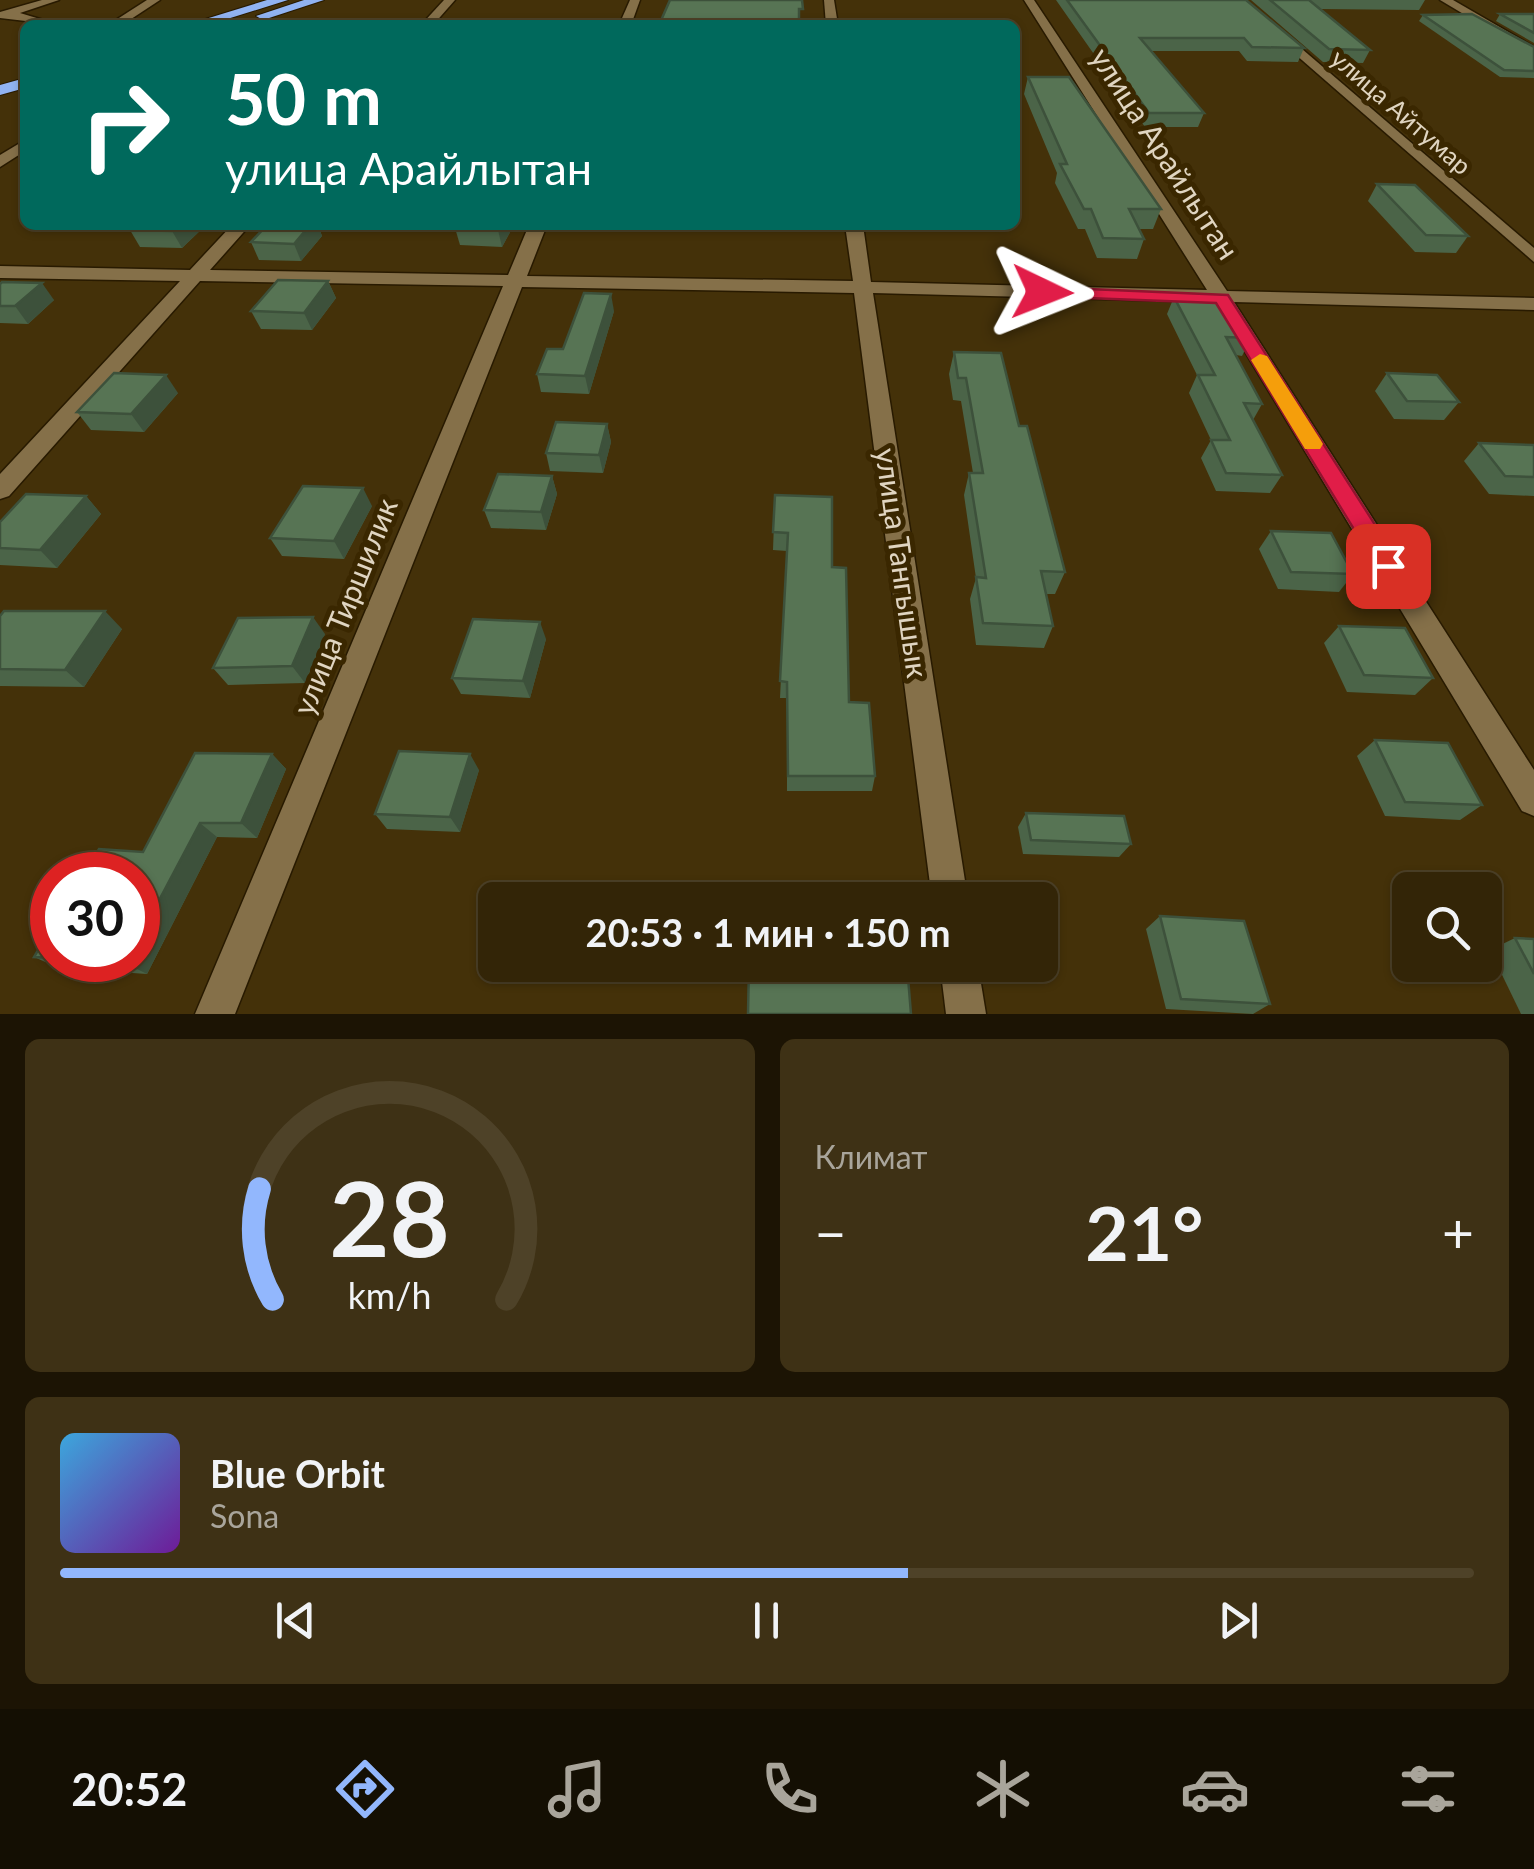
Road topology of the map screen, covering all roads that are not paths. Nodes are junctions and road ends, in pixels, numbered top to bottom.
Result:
1 (54, 0) edge
2 (154, 0) edge
3 (282, 0) edge
4 (318, 0) edge
5 (450, 0) edge
6 (1028, 0) edge
7 (1238, 0) edge
8 (1445, 0) edge
9 (2, 13) edge
10 (32, 20) edge
11 (122, 20) edge
12 (211, 20) edge
13 (248, 20) edge
14 (432, 20) edge
15 (1534, 52) edge
16 (236, 230) edge
17 (536, 230) edge
18 (855, 230) edge
19 (1534, 257) edge
20 (0, 272) edge
21 (192, 278) junction
22 (514, 280) junction
23 (861, 287) junction
24 (1222, 298) junction
25 (1534, 304) edge
26 (0, 490) edge
27 (1534, 800) edge
28 (947, 882) edge
29 (961, 982) edge
30 (214, 1014) edge
31 (966, 1014) edge

1 - 9 street
2 - 11 street
3 - 12 highway
4 - 13 highway
5 - 14 street
6 - 24 street, улица Арайлытан
7 - 19 street, улица Айтумар
8 - 15 street
9 - 10 street
16 - 21 street
17 - 22 street, улица Тиршилик
18 - 23 street, улица Тангышык
20 - 21 street
21 - 22 street
21 - 26 street
22 - 23 street
22 - 30 street, улица Тиршилик
23 - 24 street
23 - 28 street, улица Тангышык
24 - 25 street
24 - 27 street, улица Арайлытан
29 - 31 street

